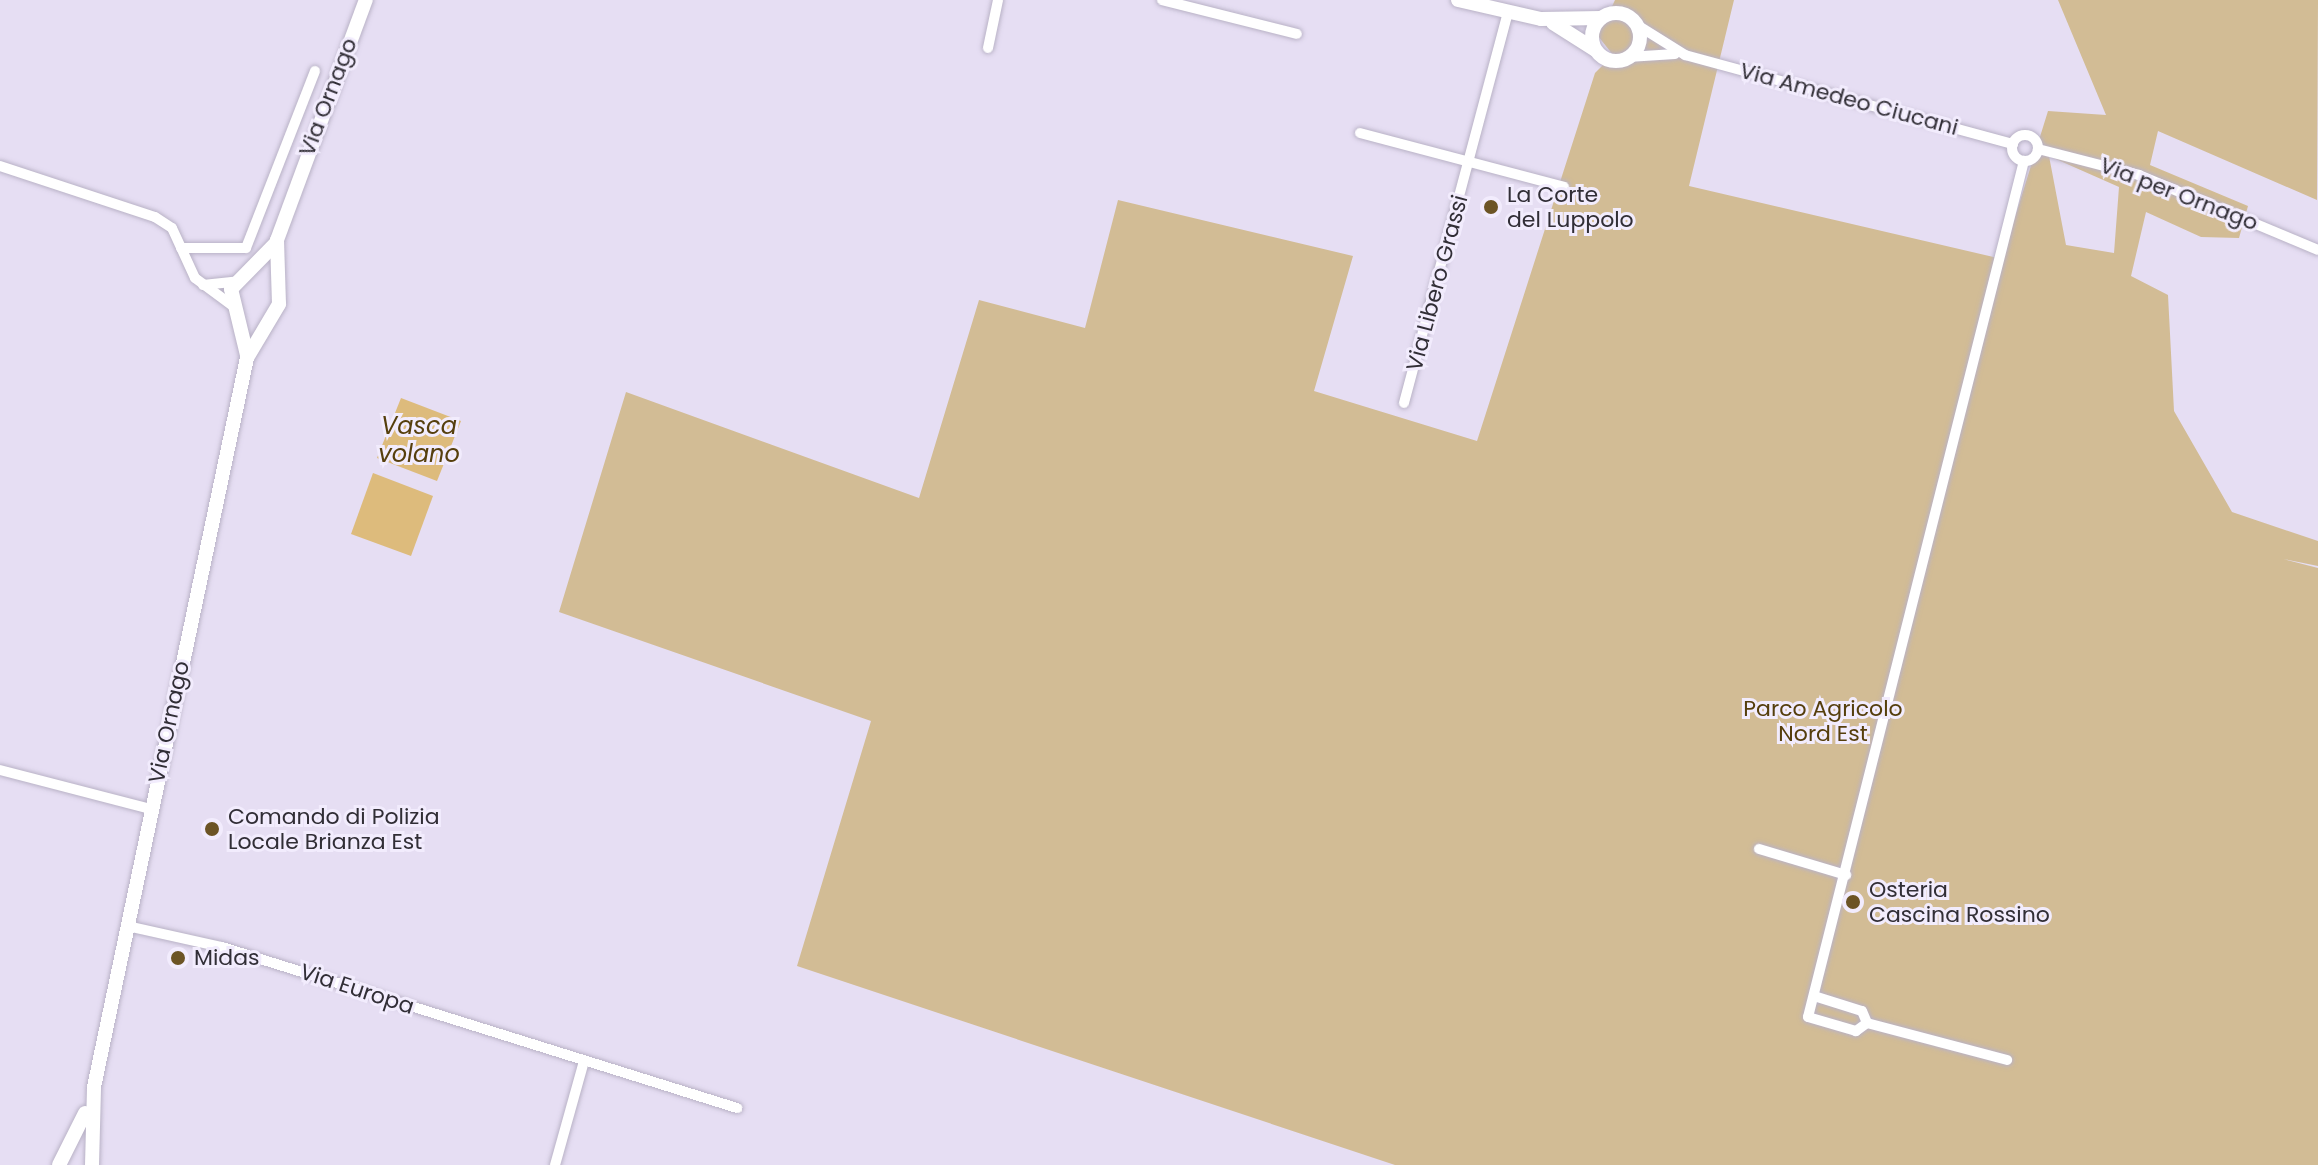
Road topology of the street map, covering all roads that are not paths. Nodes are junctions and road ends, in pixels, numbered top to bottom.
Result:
1 (366, 0) edge
2 (998, 0) edge
3 (1162, 0) edge
4 (1458, 0) edge
5 (1613, 0) edge
6 (1623, 0) edge
7 (1508, 12) junction
8 (1602, 17) junction
9 (1541, 19) junction
10 (1634, 22) junction
11 (1297, 34) dead end
12 (988, 48) dead end
13 (1594, 49) junction
14 (1685, 55) junction
15 (1628, 57) junction
16 (315, 71) dead end
17 (303, 106) junction
18 (324, 109) junction
19 (1360, 133) dead end
20 (2013, 144) junction
21 (2038, 149) junction
22 (2024, 161) junction
23 (1471, 162) junction
24 (0, 166) edge
25 (1564, 187) dead end
26 (277, 240) junction
27 (181, 248) junction
28 (2318, 250) edge
29 (249, 271) junction
30 (234, 282) junction
31 (201, 285) junction
32 (278, 285) junction
33 (236, 310) junction
34 (270, 315) junction
35 (247, 358) junction
36 (1404, 403) dead end
37 (0, 770) edge
38 (151, 809) junction
39 (1759, 849) dead end
40 (1846, 875) junction
41 (127, 926) junction
42 (1814, 996) junction
43 (1867, 1023) junction
44 (2007, 1060) dead end
45 (584, 1061) junction
46 (94, 1087) junction
47 (737, 1108) dead end
48 (59, 1165) edge
49 (92, 1165) edge
50 (555, 1165) edge

1 - 18 main road, Via Ornago
2 - 12 street
3 - 11 street
4 - 7 main road, Via Amedeo Ciucani
5 - 8 main road
6 - 10 main road
7 - 9 main road, Via Amedeo Ciucani
7 - 23 street, Via Libero Grassi
8 - 9 main road, Via Amedeo Ciucani
8 - 10 main road, Via Amedeo Ciucani
8 - 13 main road
9 - 13 main road, Via Amedeo Ciucani
10 - 14 street, Via Amedeo Ciucani
10 - 15 main road
13 - 15 main road, Via Amedeo Ciucani
14 - 15 street, Via Amedeo Ciucani
14 - 20 street, Via Amedeo Ciucani
16 - 17 street
17 - 18 street
17 - 27 street
18 - 26 main road, Via Ornago
19 - 23 street
20 - 21 street, Via Amedeo Ciucani
20 - 22 street
21 - 22 street
21 - 28 street, Via per Ornago
22 - 40 street
23 - 25 street
23 - 36 street, Via Libero Grassi
24 - 27 street
26 - 29 main road, Via Ornago
26 - 32 main road, Via Ornago
27 - 31 street
29 - 30 main road, Via Ornago
29 - 32 main road
30 - 31 street
30 - 33 main road, Via Ornago
31 - 33 street
32 - 34 main road, Via Ornago
33 - 34 main road
33 - 35 main road, Via Ornago
34 - 35 main road, Via Ornago
35 - 38 main road, Via Ornago
37 - 38 street
38 - 41 main road, Via Ornago
39 - 40 street
40 - 42 street
41 - 45 street, Via Europa
41 - 46 main road, Via Ornago
42 - 43 street
42 - 43 street
43 - 44 street
45 - 47 street, Via Europa
45 - 50 street
46 - 48 main road, Via Ornago
46 - 49 main road, Via Ornago

